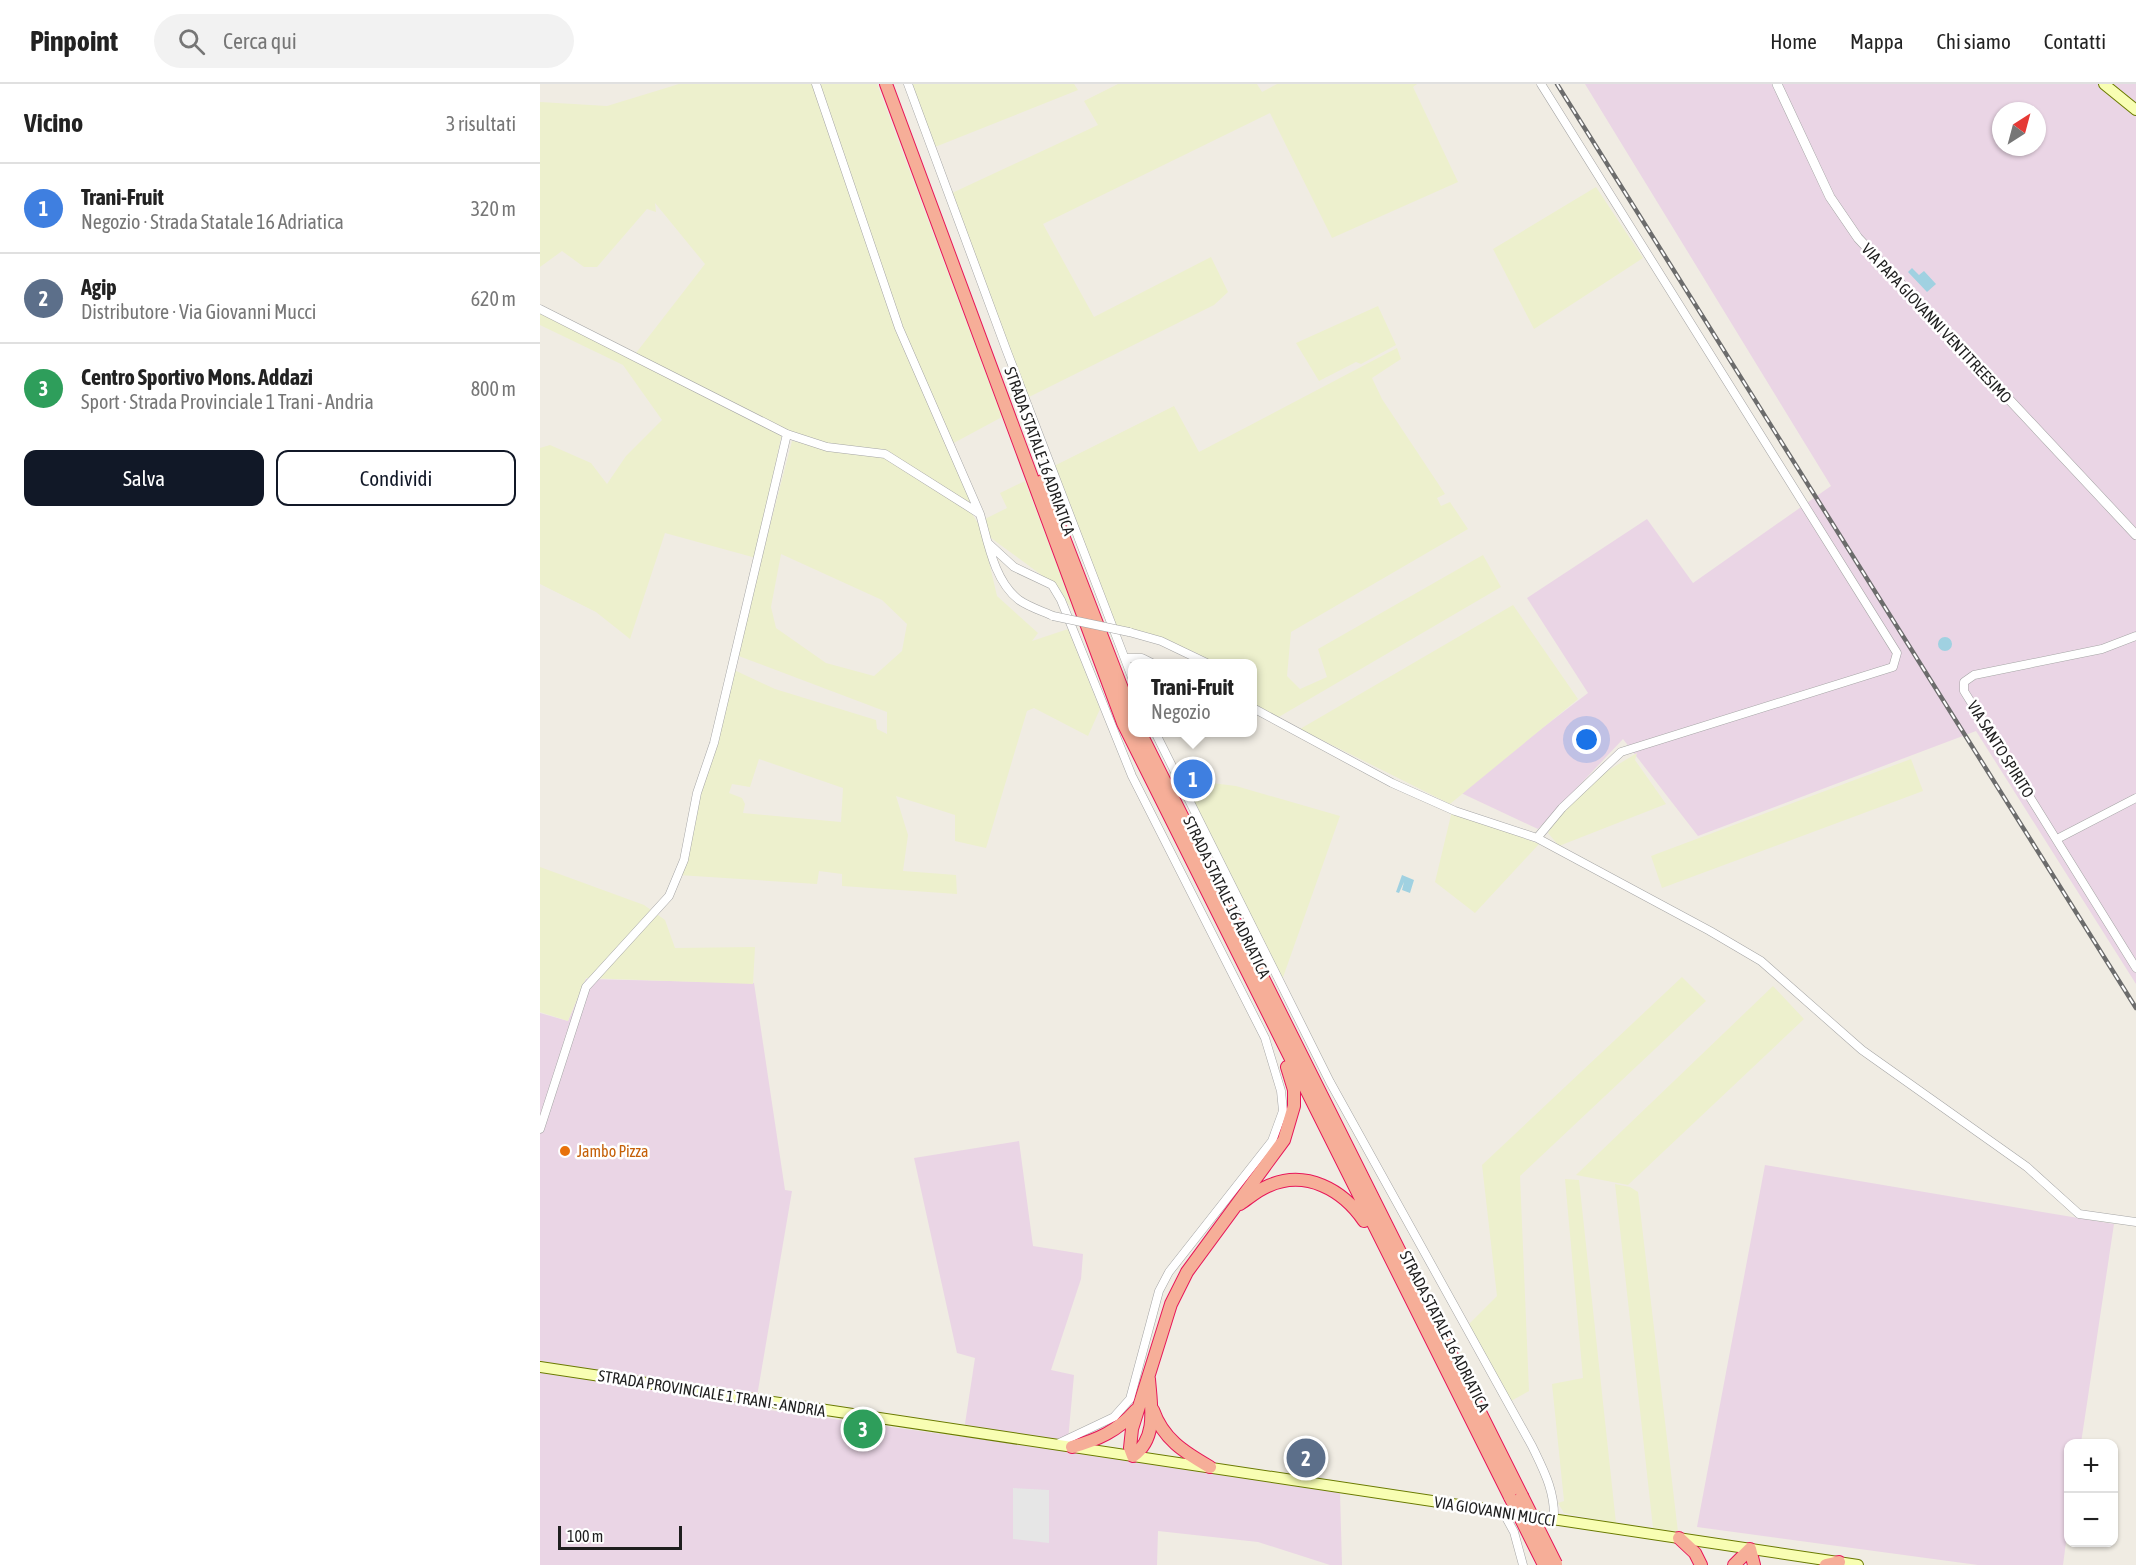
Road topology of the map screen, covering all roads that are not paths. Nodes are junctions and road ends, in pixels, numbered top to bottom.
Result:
1 (816, 84) edge
2 (886, 84) edge
3 (894, 84) edge
4 (908, 84) edge
5 (1541, 84) edge
6 (1777, 84) edge
7 (2104, 84) edge
8 (2136, 110) edge
9 (540, 309) edge
10 (787, 434) junction
11 (980, 514) junction
12 (2136, 535) edge
13 (989, 544) junction
14 (2136, 636) edge
15 (1125, 658) junction
16 (1144, 659) edge
17 (1200, 659) edge
18 (1128, 666) edge
19 (1128, 704) edge
20 (1257, 710) edge
21 (1128, 733) edge
22 (1130, 737) edge
23 (1142, 737) edge
24 (1158, 737) edge
25 (2136, 798) edge
26 (1537, 838) junction
27 (2057, 839) junction
28 (2136, 968) edge
29 (1268, 1017) junction
30 (540, 1129) edge
31 (1232, 1209) junction
32 (2136, 1222) edge
33 (1425, 1326) junction
34 (540, 1367) edge
35 (1145, 1405) junction
36 (1055, 1444) junction
37 (1072, 1447) junction
38 (1133, 1456) junction
39 (1210, 1467) junction
40 (1516, 1496) junction
41 (1503, 1512) junction
42 (1554, 1520) junction
43 (1679, 1538) junction
44 (1750, 1549) junction
45 (1848, 1564) edge
46 (1523, 1565) edge
47 (1545, 1565) edge
48 (1556, 1565) edge
49 (1701, 1565) edge
50 (1734, 1565) edge
51 (1754, 1565) edge
52 (1826, 1565) edge

1 - 11 street
2 - 21 highway, STRADA STATALE 16 ADRIATICA
3 - 19 highway, STRADA STATALE 16 ADRIATICA
4 - 15 street
5 - 26 street
6 - 12 street, VIA PAPA GIOVANNI VENTITREESIMO
7 - 8 main road
9 - 10 street
10 - 11 street
10 - 30 street
11 - 13 street
13 - 17 street, bridge
13 - 36 street
14 - 27 street, VIA SANTO SPIRITO
15 - 16 street
15 - 18 street
20 - 26 street
22 - 29 highway, STRADA STATALE 16 ADRIATICA
23 - 40 highway, STRADA STATALE 16 ADRIATICA
24 - 42 street
25 - 27 street
26 - 32 street
27 - 28 street, VIA SANTO SPIRITO
29 - 31 highway
29 - 33 highway, STRADA STATALE 16 ADRIATICA
31 - 33 highway
31 - 35 highway
33 - 40 highway, STRADA STATALE 16 ADRIATICA
34 - 36 main road, STRADA PROVINCIALE 1 TRANI - ANDRIA
35 - 37 highway
35 - 38 highway
35 - 38 highway
35 - 39 highway
36 - 37 main road, STRADA PROVINCIALE 1 TRANI - ANDRIA
37 - 38 main road, STRADA PROVINCIALE 1 TRANI - ANDRIA
38 - 39 main road, VIA GIOVANNI MUCCI
39 - 41 main road, VIA GIOVANNI MUCCI
40 - 47 highway, STRADA STATALE 16 ADRIATICA, bridge
40 - 48 highway, STRADA STATALE 16 ADRIATICA, bridge
41 - 42 main road, VIA GIOVANNI MUCCI
41 - 46 street
42 - 43 main road, VIA GIOVANNI MUCCI
43 - 44 main road, VIA GIOVANNI MUCCI
43 - 49 highway
44 - 45 main road, VIA GIOVANNI MUCCI
44 - 50 highway
44 - 51 highway
45 - 52 highway

